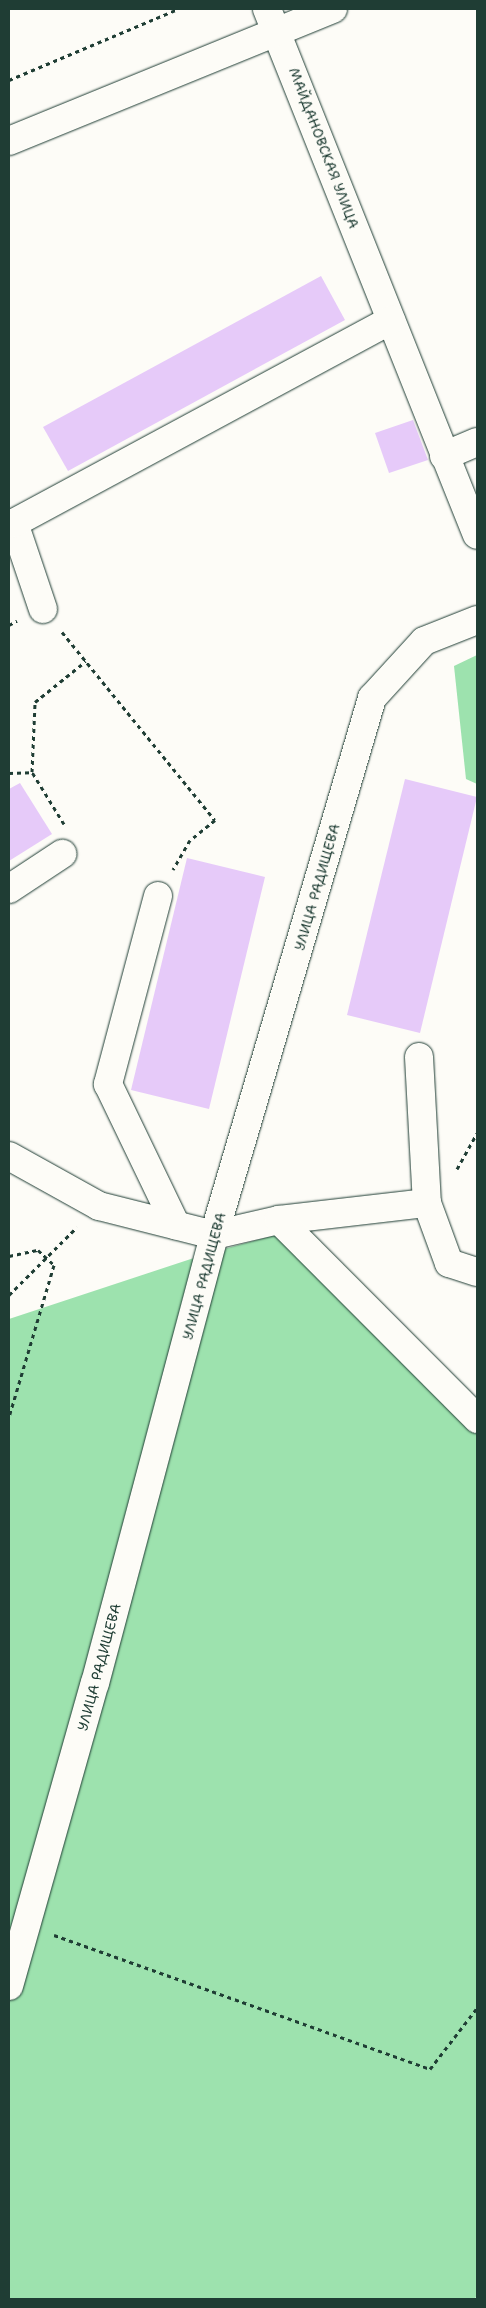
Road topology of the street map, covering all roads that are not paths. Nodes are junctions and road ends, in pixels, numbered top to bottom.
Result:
1 (333, 9) edge
2 (272, 20) edge
3 (9, 141) edge
4 (391, 320) junction
5 (477, 442) edge
6 (444, 456) junction
7 (477, 535) edge
8 (43, 608) road end
9 (477, 620) edge
10 (62, 854) road end
11 (9, 889) edge
12 (158, 896) road end
13 (419, 1057) dead end
14 (9, 1156) edge
15 (427, 1203) junction
16 (279, 1220) junction
17 (176, 1226) junction
18 (214, 1236) junction
19 (477, 1272) edge
20 (477, 1420) edge
21 (9, 1986) edge

1 - 2 street
2 - 3 street
2 - 4 street, МАЙДАНОВСКАЯ УЛИЦА
4 - 6 street, МАЙДАНОВСКАЯ УЛИЦА
4 - 8 street
5 - 6 street
6 - 7 street, МАЙДАНОВСКАЯ УЛИЦА
9 - 18 street, УЛИЦА РАДИЩЕВА
10 - 11 street
12 - 17 street
13 - 15 street
14 - 17 street
15 - 16 street
15 - 19 street
16 - 18 street
16 - 20 street
17 - 18 street
18 - 21 street, УЛИЦА РАДИЩЕВА

